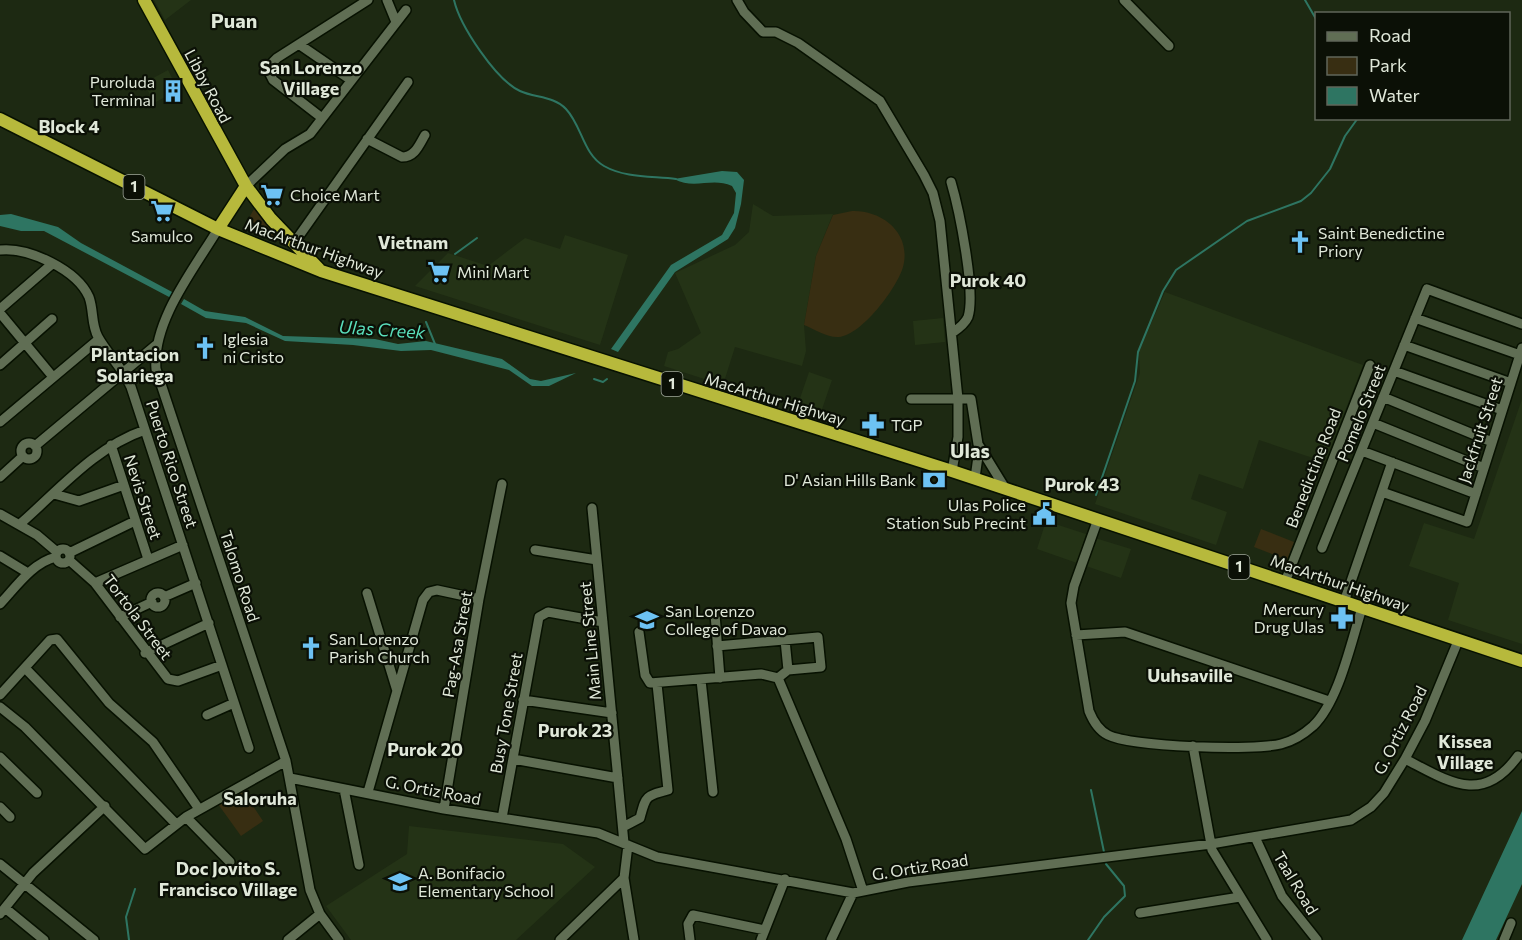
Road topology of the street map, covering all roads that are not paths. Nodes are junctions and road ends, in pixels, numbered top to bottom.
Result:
1 (144, 0) edge
2 (368, 0) edge
3 (387, 0) edge
4 (737, 0) edge
5 (1124, 0) edge
6 (406, 10) dead end
7 (396, 22) junction
8 (300, 45) junction
9 (1169, 46) dead end
10 (351, 80) junction
11 (408, 82) dead end
12 (322, 118) junction
13 (0, 119) edge
14 (425, 135) dead end
15 (367, 139) junction
16 (951, 182) dead end
17 (246, 186) junction
18 (218, 229) junction
19 (294, 243) junction
20 (0, 250) edge
21 (52, 264) junction
22 (321, 271) junction
23 (0, 311) edge
24 (1415, 318) junction
25 (52, 319) dead end
26 (1522, 324) edge
27 (952, 333) junction
28 (99, 339) junction
29 (25, 343) junction
30 (156, 345) junction
31 (1404, 345) junction
32 (1521, 351) edge
33 (0, 365) edge
34 (1370, 365) dead end
35 (124, 370) junction
36 (1394, 371) junction
37 (54, 377) junction
38 (1511, 383) junction
39 (1383, 396) junction
40 (911, 399) dead end
41 (958, 399) junction
42 (1502, 410) junction
43 (0, 422) edge
44 (1373, 423) junction
45 (145, 430) junction
46 (1492, 442) junction
47 (978, 444) junction
48 (111, 445) junction
49 (1362, 451) junction
50 (1392, 462) junction
51 (1484, 468) junction
52 (952, 471) junction
53 (0, 477) edge
54 (975, 478) junction
55 (124, 484) junction
56 (502, 484) dead end
57 (1005, 488) junction
58 (1382, 492) junction
59 (54, 494) junction
60 (1476, 494) junction
61 (592, 508) dead end
62 (0, 514) edge
63 (1098, 519) junction
64 (135, 521) junction
65 (20, 524) junction
66 (183, 545) junction
67 (1322, 548) dead end
68 (535, 550) dead end
69 (56, 555) junction
70 (0, 556) edge
71 (69, 557) junction
72 (148, 559) junction
73 (597, 560) junction
74 (28, 573) junction
75 (1285, 582) junction
76 (95, 583) junction
77 (196, 583) junction
78 (367, 593) dead end
79 (479, 599) junction
80 (1344, 602) junction
81 (0, 604) edge
82 (1362, 608) junction
83 (714, 614) dead end
84 (120, 617) junction
85 (603, 622) junction
86 (209, 623) junction
87 (639, 632) dead end
88 (1076, 635) junction
89 (785, 640) junction
90 (1458, 641) junction
91 (717, 646) junction
92 (145, 653) junction
93 (1522, 661) edge
94 (222, 665) junction
95 (25, 668) junction
96 (788, 670) junction
97 (720, 678) junction
98 (778, 678) junction
99 (701, 680) junction
100 (657, 684) junction
101 (397, 692) junction
102 (0, 694) edge
103 (523, 700) junction
104 (1329, 701) junction
105 (234, 703) junction
106 (0, 707) edge
107 (612, 713) junction
108 (207, 715) dead end
109 (1193, 746) junction
110 (249, 748) dead end
111 (1518, 756) dead end
112 (0, 757) edge
113 (513, 759) junction
114 (1405, 759) junction
115 (286, 761) junction
116 (290, 778) junction
117 (618, 778) junction
118 (345, 789) junction
119 (368, 792) junction
120 (713, 792) dead end
121 (37, 793) dead end
122 (105, 806) junction
123 (0, 807) edge
124 (199, 809) junction
125 (444, 809) junction
126 (10, 817) dead end
127 (186, 817) junction
128 (502, 818) junction
129 (176, 824) junction
130 (623, 827) junction
131 (1255, 837) junction
132 (626, 844) junction
133 (1211, 844) junction
134 (230, 862) dead end
135 (0, 864) edge
136 (359, 864) dead end
137 (624, 878) junction
138 (785, 879) junction
139 (23, 885) junction
140 (858, 892) junction
141 (1240, 897) junction
142 (2, 911) edge
143 (1140, 913) dead end
144 (320, 914) junction
145 (1511, 923) dead end
146 (763, 935) edge
147 (45, 940) edge
148 (94, 940) edge
149 (288, 940) edge
150 (339, 940) edge
151 (560, 940) edge
152 (634, 940) edge
153 (690, 940) edge
154 (831, 940) edge
155 (1267, 940) edge
156 (1317, 940) edge
157 (1504, 940) edge

1 - 17 highway, Libby Road
2 - 8 street
3 - 7 street
4 - 27 street
5 - 9 street
6 - 7 street
7 - 10 street
8 - 10 street
8 - 12 street
10 - 12 street
11 - 15 street
12 - 17 street
13 - 18 highway, MacArthur Highway / 1
14 - 15 street
15 - 19 street
16 - 27 street
17 - 18 highway
17 - 19 highway, Libby Road
18 - 22 highway, MacArthur Highway / 1
18 - 30 street, Talomo Road
19 - 22 highway, Libby Road
20 - 21 street, Puerto Rico Street
21 - 23 street
21 - 28 street, Puerto Rico Street
22 - 52 highway, MacArthur Highway / 1
23 - 29 street
24 - 26 street, Pomelo Street
24 - 31 street, Pomelo Street
24 - 32 street
25 - 29 street
27 - 41 street
28 - 35 street, Puerto Rico Street
28 - 37 street
29 - 33 street
29 - 37 street
30 - 35 street
30 - 115 street, Talomo Road
31 - 36 street, Pomelo Street
31 - 38 street
32 - 38 street, Jackfruit Street
34 - 75 street, Benedictine Road
35 - 45 street, Puerto Rico Street
35 - 53 street
36 - 39 street, Pomelo Street
36 - 42 street
37 - 43 street
38 - 42 street, Jackfruit Street
39 - 44 street, Pomelo Street
39 - 46 street
40 - 41 street
41 - 47 street
41 - 52 street
42 - 46 street, Jackfruit Street
44 - 49 street, Pomelo Street
44 - 51 street
45 - 48 street
45 - 66 street, Puerto Rico Street
46 - 51 street, Jackfruit Street
47 - 54 street
47 - 57 street
48 - 55 street, Nevis Street
48 - 59 street
49 - 50 street
49 - 67 street, Pomelo Street
50 - 58 street
50 - 60 street
51 - 60 street, Jackfruit Street
52 - 54 highway, MacArthur Highway / 1
54 - 57 highway, MacArthur Highway / 1
55 - 59 street
55 - 64 street, Nevis Street
56 - 79 street, Pag-Asa Street
57 - 63 highway, MacArthur Highway / 1
58 - 60 street, Jackfruit Street
58 - 80 street
59 - 65 street
61 - 73 street, Main Line Street
62 - 65 street
63 - 75 highway, MacArthur Highway / 1
63 - 88 street
64 - 71 street
64 - 72 street, Nevis Street
65 - 69 street
66 - 72 street
66 - 77 street, Puerto Rico Street
68 - 73 street
69 - 71 street
69 - 74 street
70 - 74 street
71 - 76 street, Tortola Street
72 - 76 street
73 - 85 street, Main Line Street
74 - 81 street
75 - 80 highway, MacArthur Highway / 1
76 - 84 street, Tortola Street
77 - 84 street
77 - 86 street, Puerto Rico Street
78 - 101 street
79 - 101 street
79 - 125 street, Pag-Asa Street
80 - 82 highway, MacArthur Highway / 1
82 - 90 highway, MacArthur Highway / 1
82 - 104 street
83 - 91 street
84 - 92 street, Tortola Street
85 - 103 street, Busy Tone Street
85 - 107 street, Main Line Street
86 - 92 street
86 - 94 street, Puerto Rico Street
87 - 100 street
88 - 104 street
88 - 109 street
89 - 91 street
89 - 96 street
89 - 96 street
90 - 93 highway, MacArthur Highway / 1
90 - 114 street, G. Ortiz Road
91 - 97 street
92 - 94 street, Tortola Street
94 - 105 street, Puerto Rico Street
95 - 102 street
95 - 124 street
95 - 129 street
96 - 98 street
97 - 98 street
97 - 99 street
98 - 140 street
99 - 100 street
99 - 120 street
100 - 130 street
101 - 119 street
103 - 107 street
103 - 113 street, Busy Tone Street
104 - 109 street
105 - 108 street
105 - 110 street, Puerto Rico Street
106 - 122 street
107 - 117 street, Main Line Street
109 - 133 street
111 - 114 street
112 - 121 street
113 - 117 street
113 - 128 street, Busy Tone Street
114 - 131 street, G. Ortiz Road
115 - 116 street, Talomo Road
115 - 124 street
116 - 118 street, G. Ortiz Road
116 - 144 street, Talomo Road
117 - 130 street, Main Line Street
118 - 119 street, G. Ortiz Road
118 - 136 street
119 - 125 street, G. Ortiz Road
122 - 129 street
122 - 139 street
123 - 126 street
124 - 127 street
125 - 128 street, G. Ortiz Road
127 - 129 street
127 - 134 street
128 - 132 street, G. Ortiz Road
130 - 132 street, Main Line Street
131 - 133 street, G. Ortiz Road
131 - 156 street, Taal Road
132 - 137 street, Main Line Street
132 - 138 street, G. Ortiz Road
133 - 140 street, G. Ortiz Road
133 - 141 street
135 - 139 street
137 - 151 street
137 - 152 street, Main Line Street
138 - 140 street, G. Ortiz Road
138 - 146 street
139 - 142 street
139 - 148 street
140 - 154 street
141 - 143 street
141 - 155 street
142 - 147 street
144 - 149 street
144 - 150 street, Talomo Road
145 - 157 street
146 - 153 street

